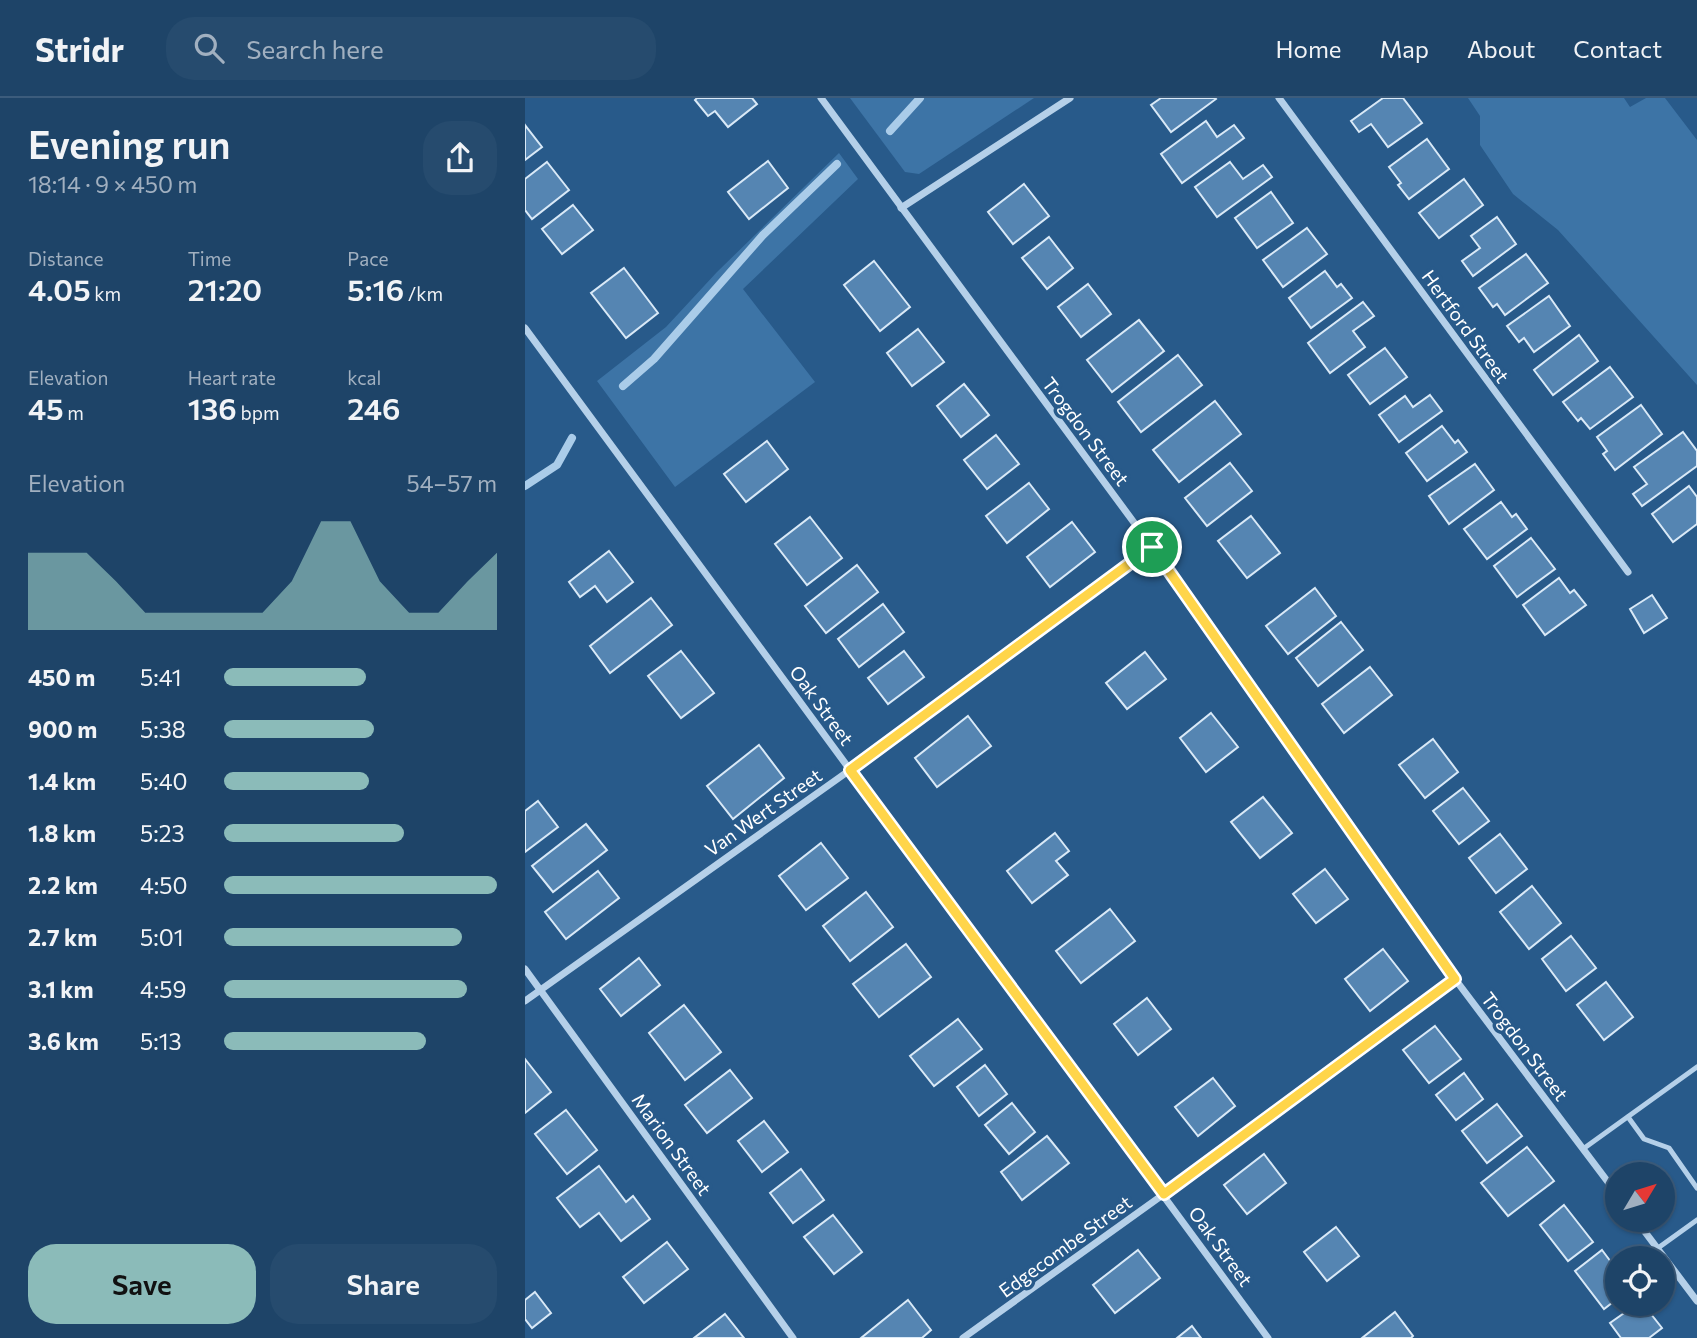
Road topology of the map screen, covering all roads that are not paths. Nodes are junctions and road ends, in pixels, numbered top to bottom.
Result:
1 (821, 98) edge
2 (1070, 98) edge
3 (1279, 98) edge
4 (901, 208) junction
5 (525, 328) edge
6 (1152, 547) junction
7 (1628, 572) dead end
8 (850, 770) junction
9 (525, 970) edge
10 (1455, 979) junction
11 (540, 989) junction
12 (525, 1001) edge
13 (1697, 1067) edge
14 (1628, 1117) junction
15 (1583, 1149) junction
16 (1605, 1178) edge
17 (1697, 1188) edge
18 (1164, 1194) junction
19 (1697, 1220) edge
20 (1645, 1232) edge
21 (1656, 1246) edge
22 (1661, 1246) edge
23 (1675, 1271) edge
24 (1697, 1301) edge
25 (793, 1338) edge
26 (963, 1338) edge
27 (1268, 1338) edge

1 - 4 street, Trogdon Street
2 - 4 street
3 - 7 street, Hertford Street
4 - 6 street, Trogdon Street
5 - 8 street, Oak Street
6 - 8 street, Van Wert Street
6 - 10 street, Trogdon Street
8 - 11 street, Van Wert Street
8 - 18 street, Oak Street
9 - 11 street, Marion Street
10 - 15 street, Trogdon Street
10 - 18 street, Edgecombe Street
11 - 12 street, Van Wert Street
11 - 25 street, Marion Street
13 - 14 lane
14 - 15 lane
14 - 17 lane
15 - 16 street, Trogdon Street
18 - 26 street, Edgecombe Street
18 - 27 street, Oak Street
19 - 22 lane
20 - 21 street
23 - 24 street

